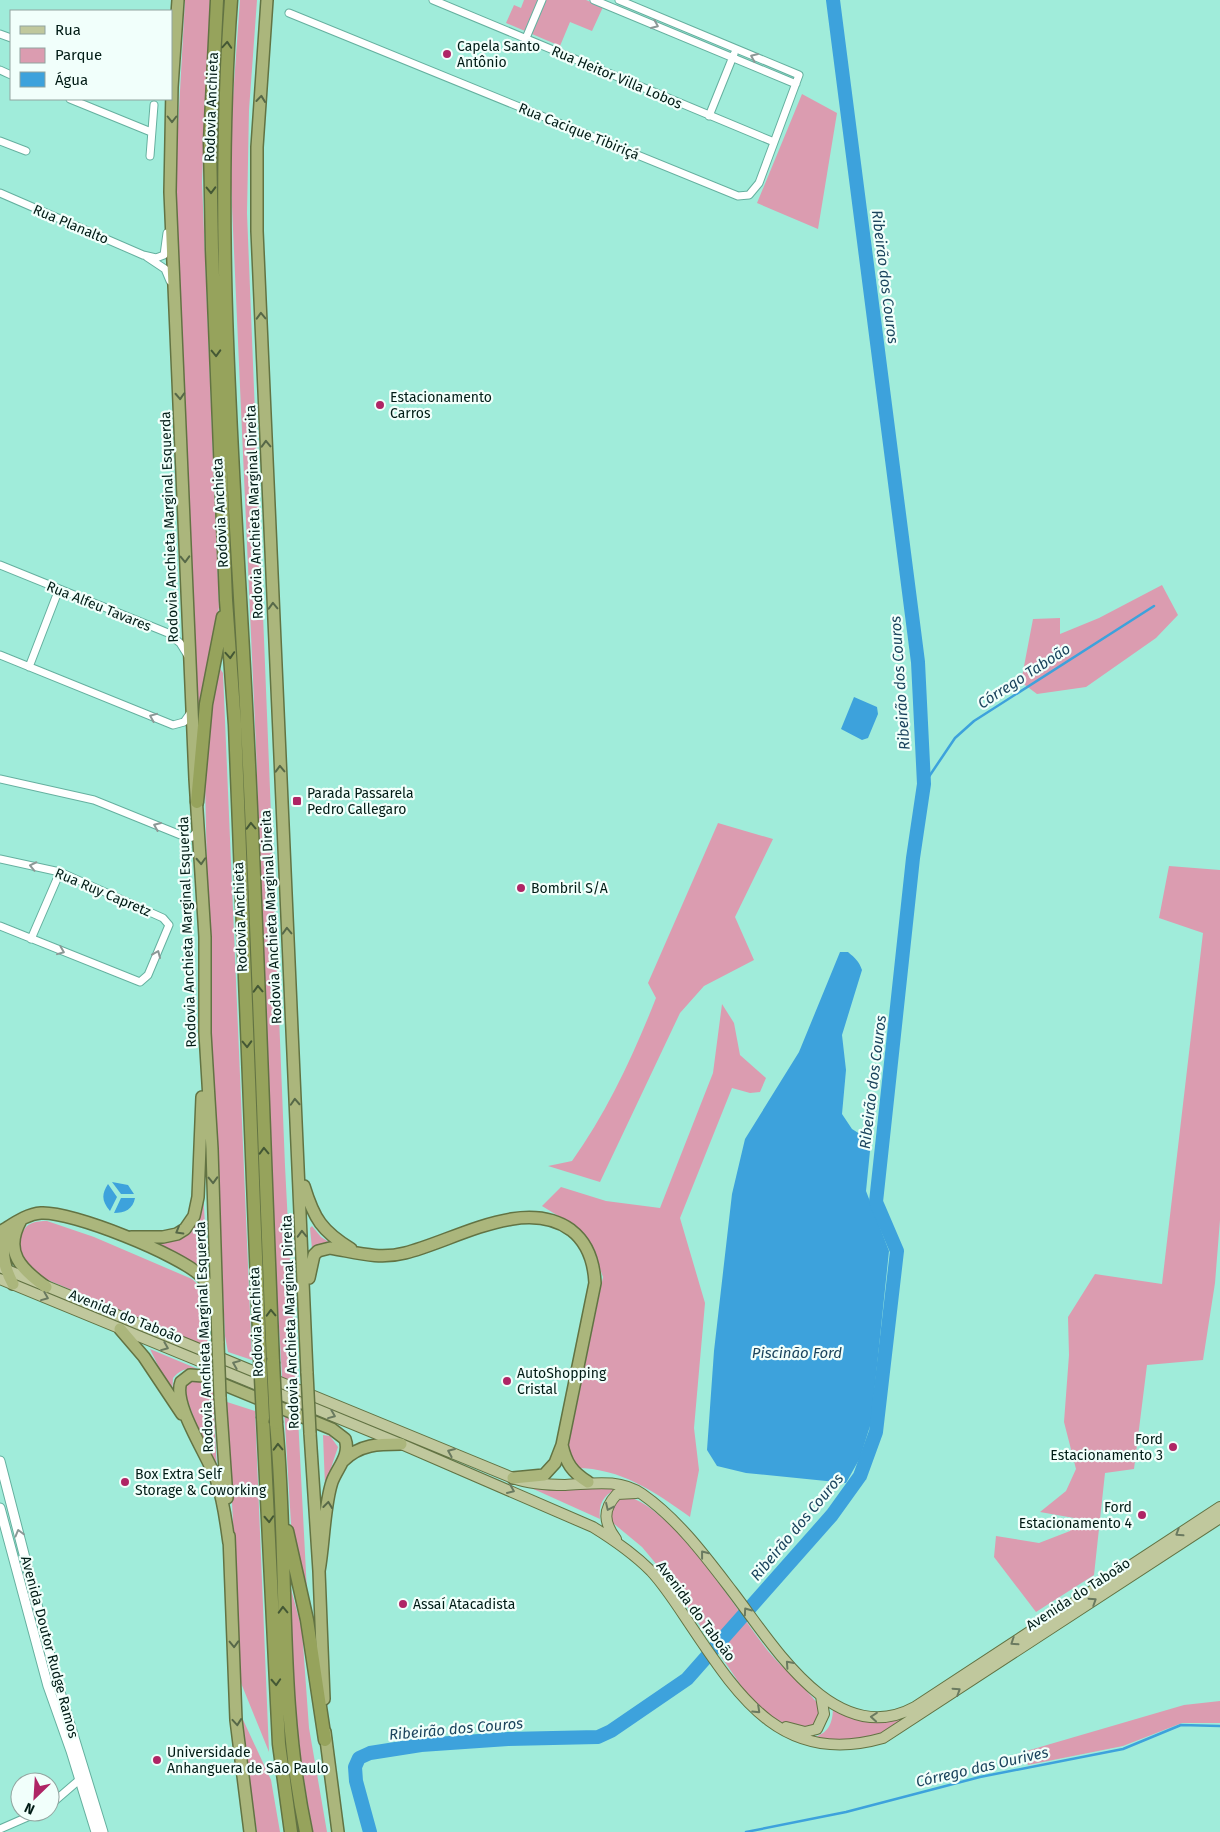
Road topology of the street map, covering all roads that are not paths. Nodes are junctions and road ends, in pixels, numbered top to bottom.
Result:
1 (178, 0) edge
2 (217, 0) edge
3 (231, 0) edge
4 (267, 0) edge
5 (433, 0) edge
6 (542, 0) edge
7 (594, 0) edge
8 (619, 0) edge
9 (632, 6) junction
10 (289, 14) dead end
11 (628, 14) junction
12 (526, 38) junction
13 (736, 49) junction
14 (733, 58) junction
15 (796, 84) junction
16 (172, 87) edge
17 (72, 100) edge
18 (172, 100) edge
19 (154, 105) dead end
20 (709, 116) junction
21 (151, 132) junction
22 (0, 141) edge
23 (774, 142) junction
24 (26, 151) dead end
25 (150, 156) dead end
26 (170, 192) junction
27 (0, 193) edge
28 (143, 254) junction
29 (176, 303) junction
30 (0, 566) edge
31 (59, 589) junction
32 (226, 600) junction
33 (0, 655) edge
34 (189, 657) junction
35 (29, 667) junction
36 (192, 709) junction
37 (0, 779) edge
38 (198, 802) junction
39 (199, 828) junction
40 (0, 859) edge
41 (60, 872) junction
42 (0, 926) edge
43 (32, 939) junction
44 (205, 1033) junction
45 (299, 1168) junction
46 (21, 1220) junction
47 (4, 1230) edge
48 (125, 1237) junction
49 (359, 1254) junction
50 (2, 1272) edge
51 (13, 1284) joint
52 (46, 1286) junction
53 (218, 1320) junction
54 (120, 1328) junction
55 (306, 1335) junction
56 (190, 1425) junction
57 (401, 1444) junction
58 (562, 1445) junction
59 (343, 1460) junction
60 (0, 1461) edge
61 (513, 1478) junction
62 (279, 1481) junction
63 (588, 1482) junction
64 (642, 1494) junction
65 (1220, 1507) edge
66 (0, 1508) edge
67 (1220, 1518) edge
68 (618, 1542) junction
69 (229, 1543) junction
70 (319, 1571) junction
71 (821, 1696) junction
72 (813, 1737) junction
73 (325, 1740) junction
74 (79, 1780) junction
75 (60, 1796) edge
76 (20, 1822) edge
77 (0, 1829) edge
78 (96, 1832) edge
79 (103, 1832) edge
80 (250, 1832) edge
81 (291, 1832) edge
82 (306, 1832) edge
83 (338, 1832) edge

1 -> 16 highway, Rodovia Anchieta Marginal Esquerda
2 -> 32 highway, Rodovia Anchieta
62 -> 3 highway, Rodovia Anchieta, bridge
45 -> 4 highway, Rodovia Anchieta Marginal Direita
5 - 12 street, Rua Heitor Villa Lobos
6 - 12 street
7 - 11 street
8 - 9 street
9 - 11 street
9 - 13 street
10 - 23 street, Rua Cacique Tibiriçá
11 -> 14 street
12 - 20 street, Rua Heitor Villa Lobos
13 - 14 street
15 -> 13 street, Rua Cacique Tibiriçá
14 - 15 street
14 - 20 street
15 - 23 street, Rua Cacique Tibiriçá
17 - 21 street
18 -> 26 highway, Rodovia Anchieta Marginal Esquerda
19 - 21 street
20 - 23 street, Rua Heitor Villa Lobos
21 - 25 street
22 - 24 street
26 - 28 street, Rua Planalto
26 - 29 highway, Rodovia Anchieta Marginal Esquerda
27 - 28 street, Rua Planalto
28 - 29 street, Rua Planalto
29 -> 34 highway, Rodovia Anchieta Marginal Esquerda
30 - 31 street, Rua Alfeu Tavares
31 - 34 street, Rua Alfeu Tavares
31 - 35 street
32 - 38 highway
32 -> 81 highway, Rodovia Anchieta, bridge
33 - 35 street
34 - 36 highway, Rodovia Anchieta Marginal Esquerda
36 -> 35 street
36 - 38 highway, Rodovia Anchieta Marginal Esquerda
39 -> 37 street
38 - 39 highway, Rodovia Anchieta Marginal Esquerda
39 -> 44 highway, Rodovia Anchieta Marginal Esquerda
41 -> 40 street, Rua Ruy Capretz
41 - 43 street
43 -> 41 street, Rua Ruy Capretz
42 - 43 street
44 -> 48 highway
44 -> 53 highway, Rodovia Anchieta Marginal Esquerda
45 - 49 highway
55 -> 45 highway, Rodovia Anchieta Marginal Direita
46 - 47 highway
46 - 48 highway
46 - 52 highway
47 - 50 highway
48 - 53 highway
49 - 55 highway
49 - 58 highway
50 - 51 highway
50 - 52 main road, Avenida do Taboão
51 -> 54 main road, Avenida do Taboão
61 -> 52 main road, Avenida do Taboão
53 - 69 highway, Rodovia Anchieta Marginal Esquerda, bridge
54 - 56 highway
54 -> 57 main road, Avenida do Taboão
55 - 70 highway, Rodovia Anchieta Marginal Direita, bridge
56 - 59 highway
56 - 69 highway
57 - 59 highway
57 -> 68 main road, Avenida do Taboão
58 - 61 highway
58 - 63 highway
70 -> 59 highway
79 -> 60 street, Avenida Doutor Rudge Ramos
61 - 63 main road, Avenida do Taboão
62 - 73 highway
82 -> 62 highway, Rodovia Anchieta
63 - 64 main road, Avenida do Taboão
64 -> 68 main road
71 -> 64 main road, Avenida do Taboão
65 -> 71 main road, Avenida do Taboão
66 - 74 street, Avenida Doutor Rudge Ramos
72 -> 67 main road, Avenida do Taboão
68 -> 72 main road, Avenida do Taboão
69 -> 80 highway, Rodovia Anchieta Marginal Esquerda
70 - 73 highway, Rodovia Anchieta Marginal Direita
71 - 72 main road
73 - 83 highway, Rodovia Anchieta Marginal Direita
74 - 75 street
74 - 78 street, Avenida Doutor Rudge Ramos
76 - 77 street

